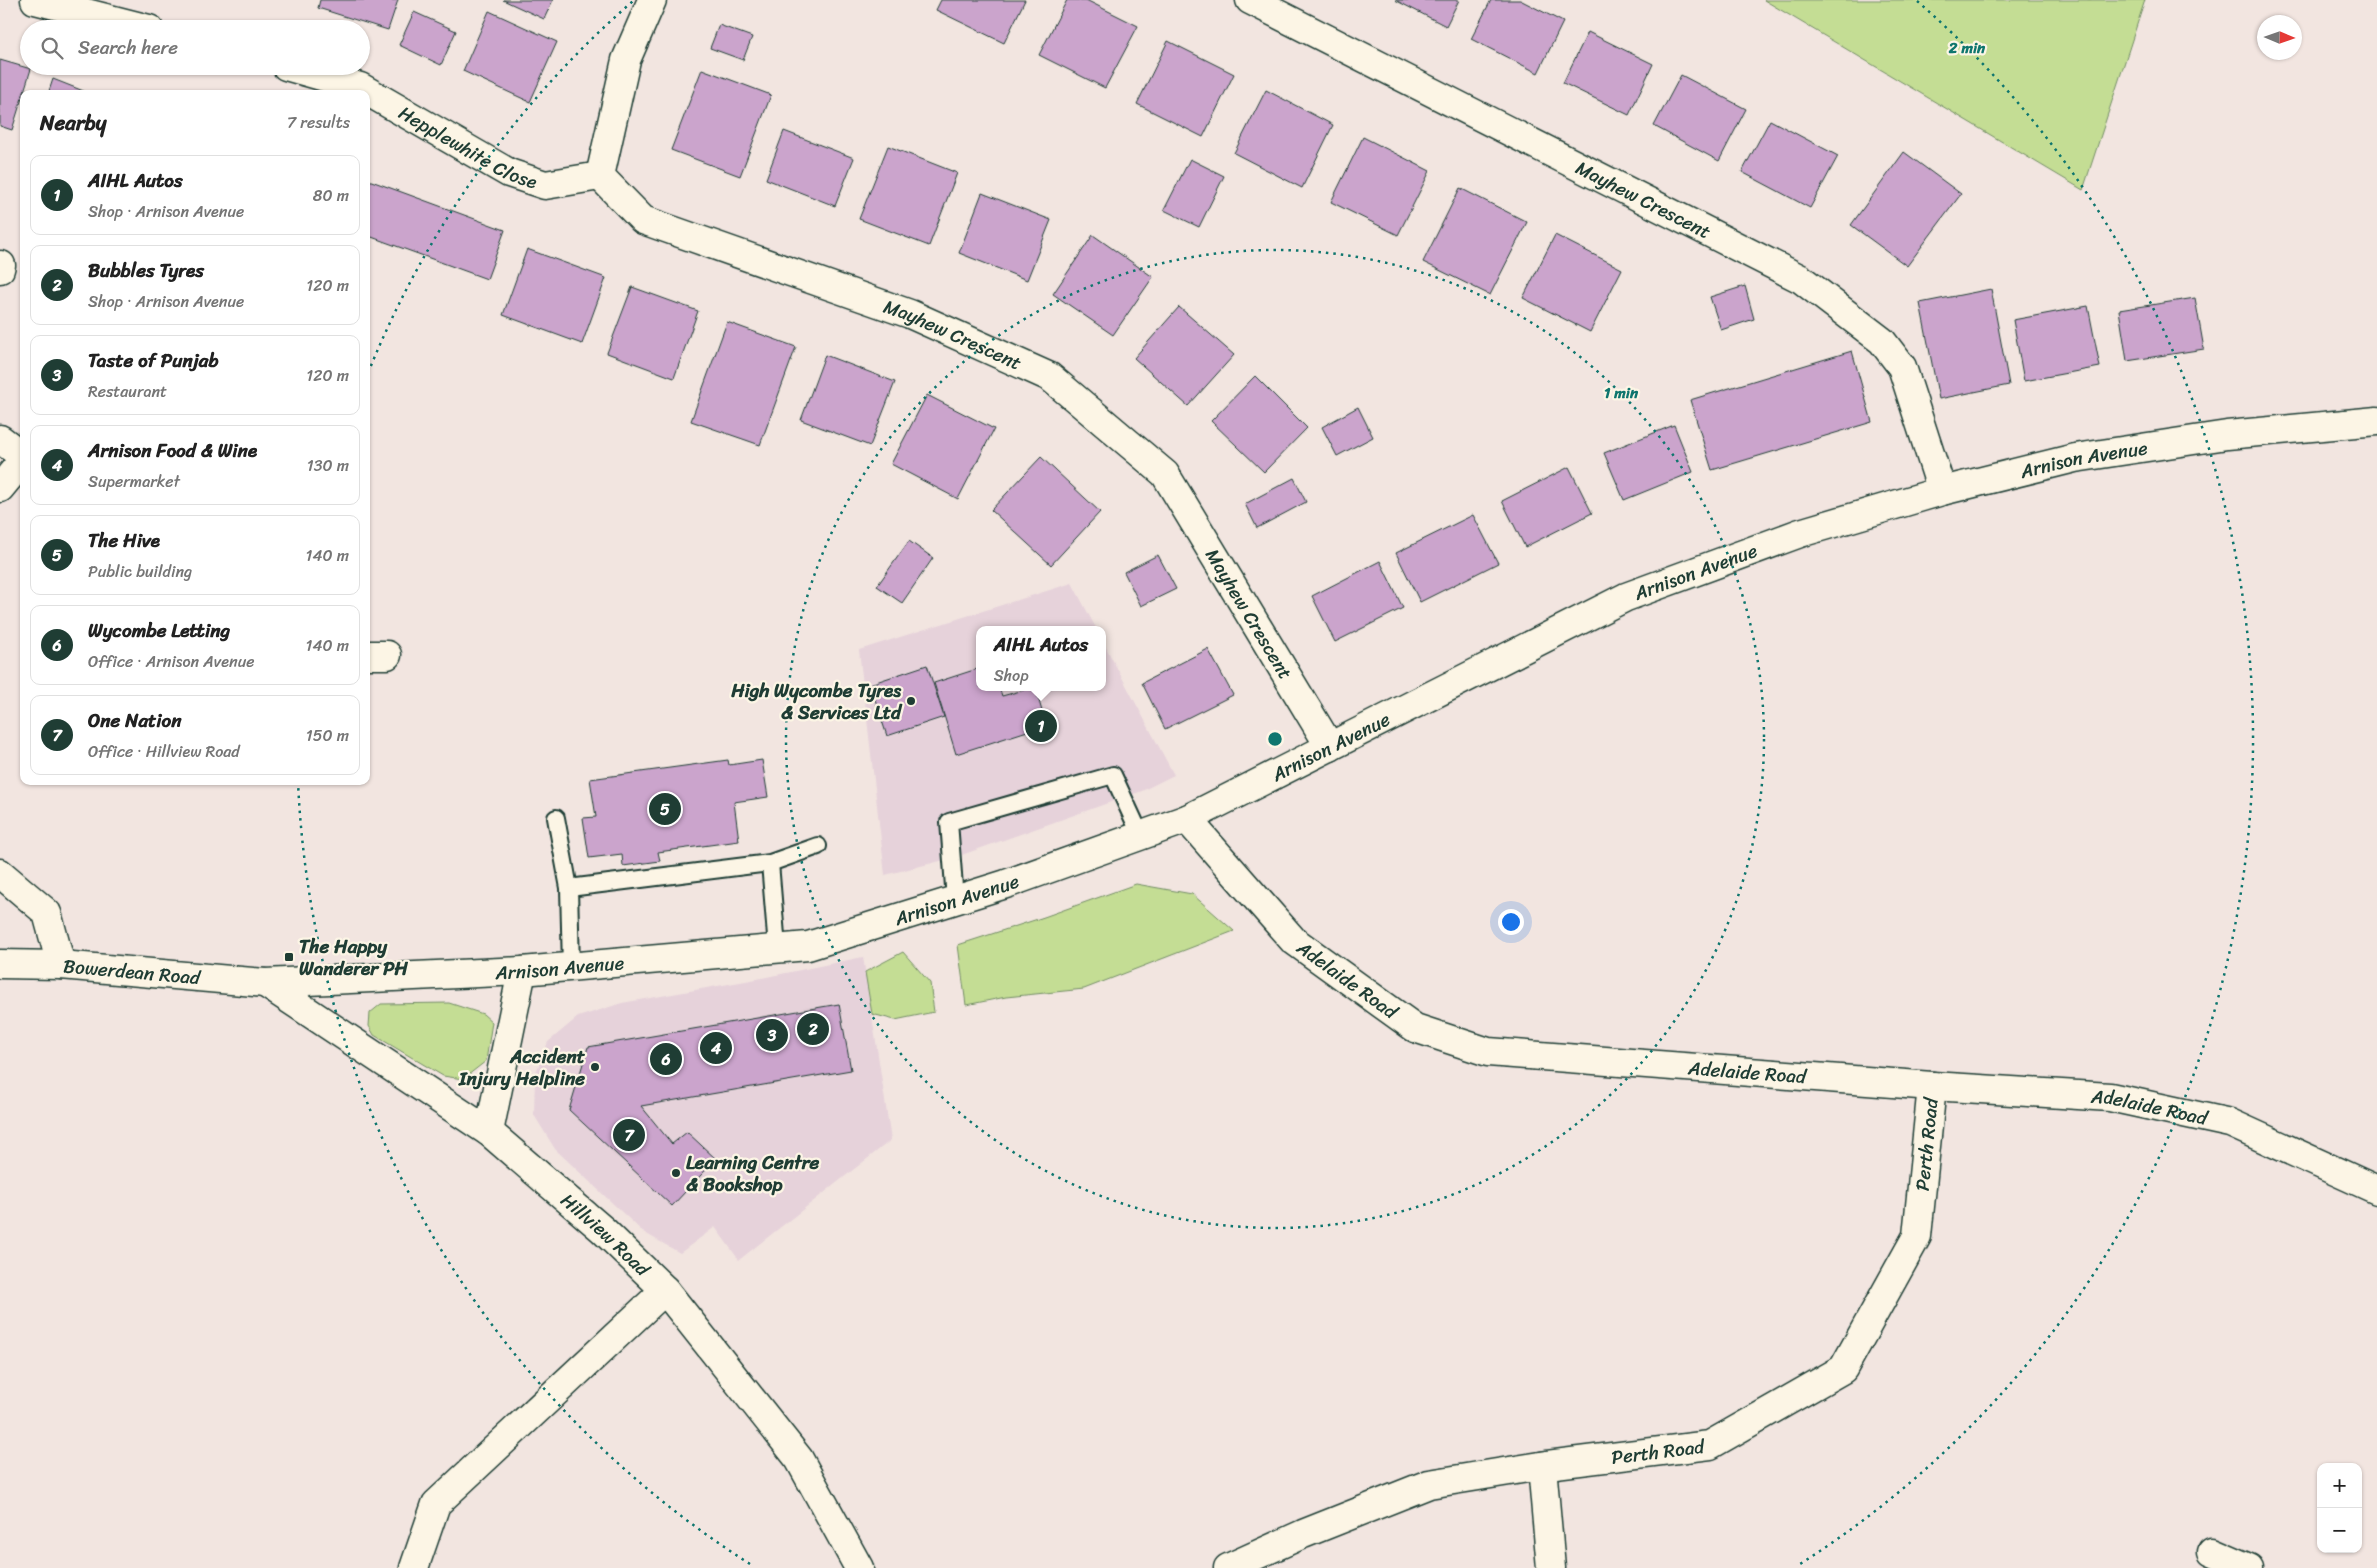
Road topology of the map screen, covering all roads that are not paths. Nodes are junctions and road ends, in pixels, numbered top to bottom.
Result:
1 (35, 0) edge
2 (652, 0) edge
3 (1250, 0) edge
4 (114, 20) edge
5 (318, 75) edge
6 (365, 90) edge
7 (370, 93) edge
8 (600, 176) junction
9 (2377, 422) edge
10 (0, 438) edge
11 (20, 455) edge
12 (20, 463) edge
13 (0, 488) edge
14 (1942, 491) junction
15 (1330, 747) junction
16 (556, 818) dead end
17 (1187, 819) junction
18 (1140, 836) junction
19 (818, 846) dead end
20 (770, 863) junction
21 (0, 873) edge
22 (569, 888) junction
23 (955, 900) junction
24 (778, 948) junction
25 (0, 964) edge
26 (61, 965) junction
27 (571, 967) junction
28 (522, 971) junction
29 (265, 984) junction
30 (1932, 1086) junction
31 (489, 1132) junction
32 (2377, 1190) edge
33 (665, 1290) junction
34 (1542, 1466) junction
35 (2212, 1552) dead end
36 (414, 1568) edge
37 (859, 1568) edge
38 (1228, 1568) edge
39 (1551, 1568) edge
40 (2249, 1568) edge

1 - 4 street
2 - 8 street
3 - 14 street, Mayhew Crescent
5 - 6 street, Hepplewhite Close
7 - 8 street, Hepplewhite Close
8 - 15 street, Mayhew Crescent
9 - 14 street, Arnison Avenue
10 - 11 street
12 - 13 street
14 - 15 street, Arnison Avenue
15 - 17 street, Arnison Avenue
16 - 22 lane
17 - 18 street, Arnison Avenue
17 - 30 street, Adelaide Road
18 - 23 street, Arnison Avenue
18 - 23 lane
19 - 20 lane
20 - 22 lane
20 - 24 lane
21 - 26 street
22 - 27 lane
23 - 24 street, Arnison Avenue
24 - 27 street, Arnison Avenue
25 - 26 street, Bowerdean Road
26 - 29 street, Bowerdean Road
27 - 28 street, Arnison Avenue
28 - 29 street, Arnison Avenue
28 - 31 street
29 - 31 street, Hillview Road
30 - 32 street, Adelaide Road
30 - 34 street, Perth Road
31 - 33 street, Hillview Road
33 - 36 street
33 - 37 street, Hillview Road
34 - 38 street, Perth Road
34 - 39 street
35 - 40 street

